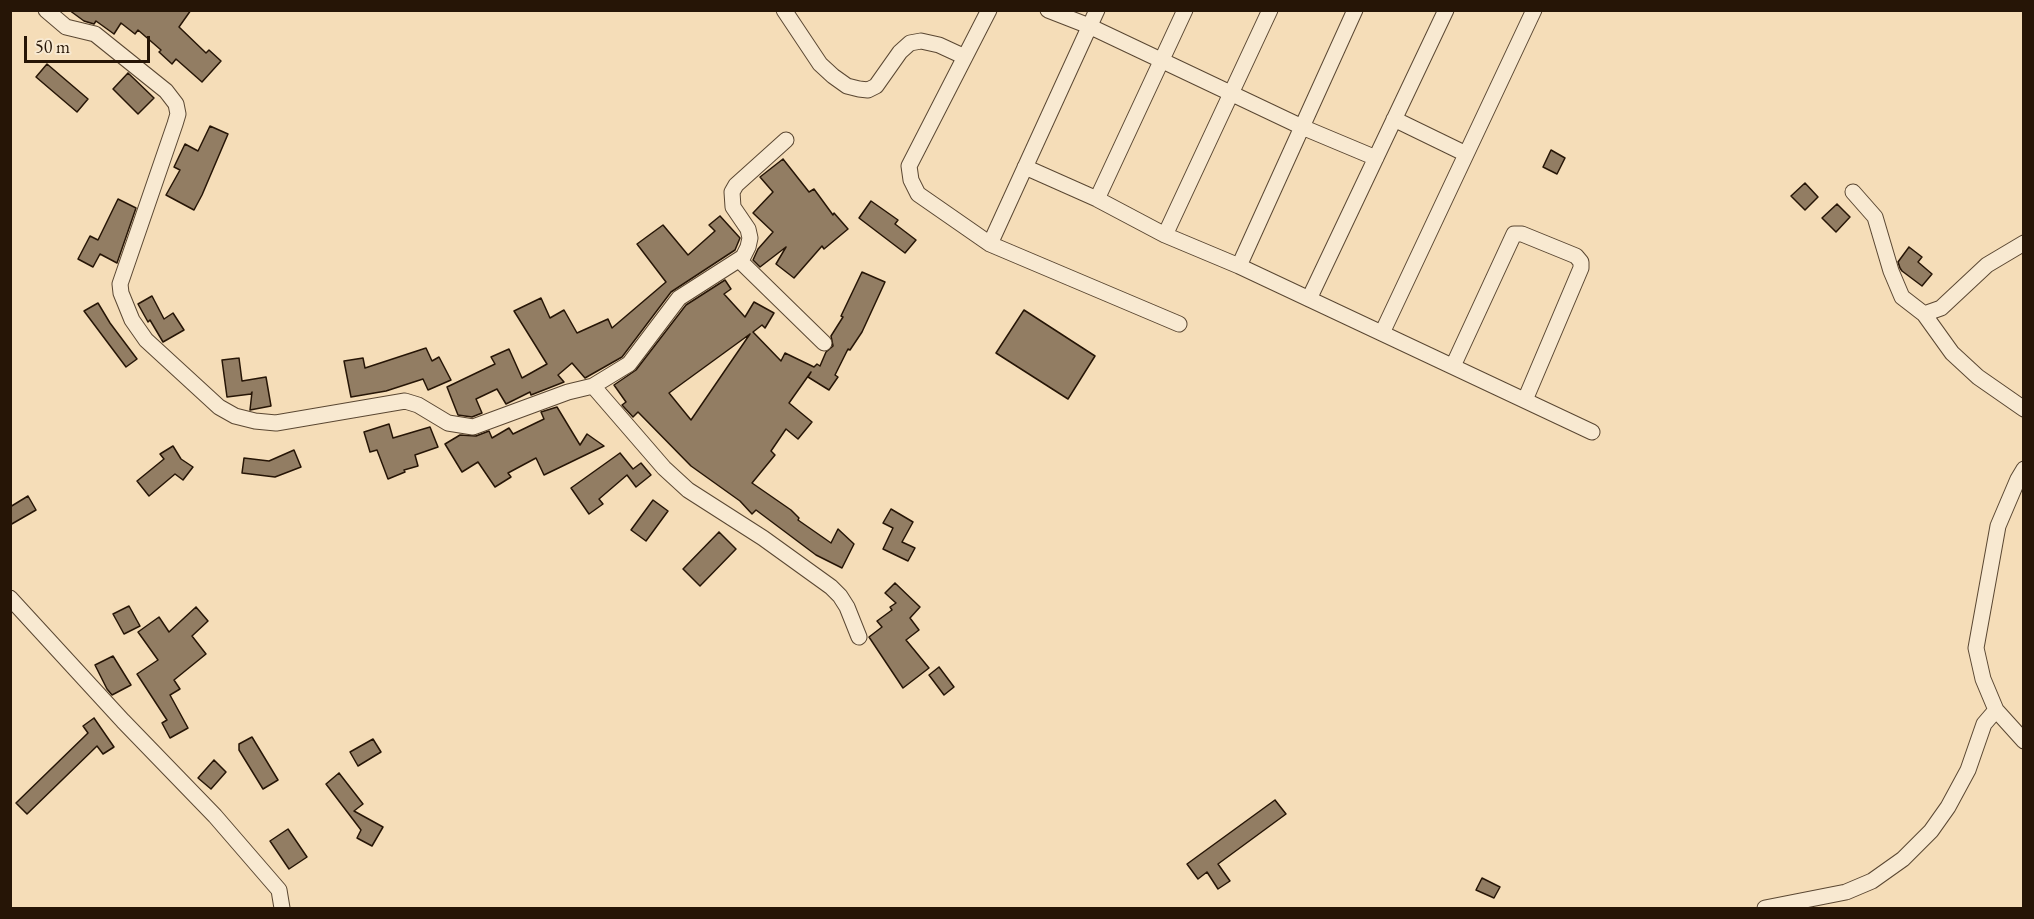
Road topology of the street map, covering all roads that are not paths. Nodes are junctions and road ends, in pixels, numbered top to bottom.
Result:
1 (46, 10) edge
2 (784, 10) edge
3 (989, 10) edge
4 (1048, 10) edge
5 (1096, 10) edge
6 (1185, 10) edge
7 (1270, 10) edge
8 (1355, 10) edge
9 (1446, 10) edge
10 (1534, 10) edge
11 (1089, 26) junction
12 (965, 57) junction
13 (1161, 61) junction
14 (1231, 92) junction
15 (1394, 119) junction
16 (1302, 127) junction
17 (786, 140) dead end
18 (1466, 154) junction
19 (1376, 158) junction
20 (1025, 167) junction
21 (1853, 192) dead end
22 (1097, 199) junction
23 (1165, 235) junction
24 (2024, 243) edge
25 (990, 244) junction
26 (739, 260) junction
27 (1239, 266) junction
28 (1309, 299) junction
29 (1924, 314) junction
30 (1179, 324) dead end
31 (1382, 333) junction
32 (824, 342) dead end
33 (1454, 366) junction
34 (593, 387) junction
35 (1525, 400) junction
36 (2024, 409) edge
37 (1592, 432) dead end
38 (2024, 469) edge
39 (10, 598) edge
40 (859, 637) dead end
41 (1996, 710) junction
42 (2024, 741) edge
43 (282, 909) edge
44 (1765, 909) edge

1 - 34 street
2 - 12 street
3 - 12 street
4 - 11 street
5 - 11 street
6 - 13 street
7 - 14 street
8 - 16 street
9 - 15 street
10 - 18 street
11 - 13 street
11 - 20 street
12 - 25 street
13 - 14 street
13 - 22 street
14 - 16 street
14 - 23 street
15 - 18 street
15 - 19 street
16 - 19 street
16 - 27 street
17 - 26 street
18 - 31 street
19 - 28 street
20 - 22 street
20 - 25 street
21 - 29 street
22 - 23 street
23 - 27 street
24 - 29 street
25 - 30 street
26 - 32 street
26 - 34 street
27 - 28 street
28 - 31 street
29 - 36 street
31 - 33 street
33 - 35 street
33 - 35 street
34 - 40 street
35 - 37 street
38 - 41 street
39 - 43 street
41 - 42 street
41 - 44 street

